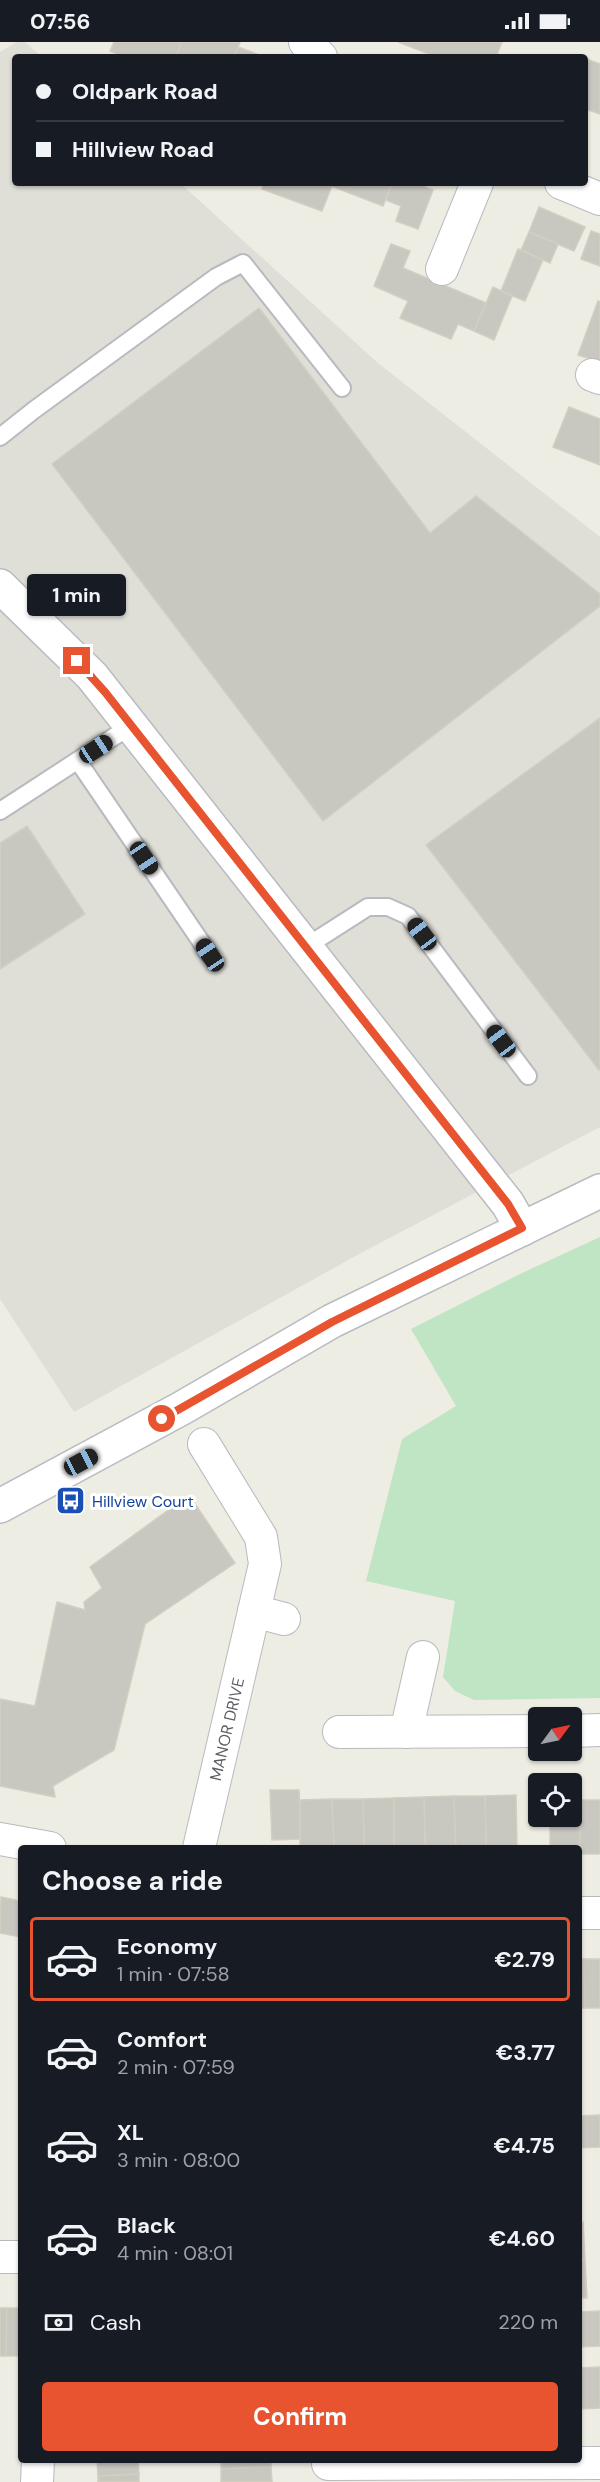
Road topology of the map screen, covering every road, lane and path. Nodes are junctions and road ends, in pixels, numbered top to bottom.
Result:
1 (305, 42) edge
2 (318, 54) edge
3 (476, 186) edge
4 (568, 186) edge
5 (600, 199) edge
6 (442, 269) dead end
7 (342, 388) dead end
8 (0, 437) edge
9 (0, 586) edge
10 (132, 725) junction
11 (78, 761) junction
12 (0, 811) edge
13 (307, 946) junction
14 (210, 955) dead end
15 (528, 1076) dead end
16 (600, 1191) edge
17 (522, 1228) junction
18 (204, 1444) dead end
19 (0, 1506) edge
20 (254, 1611) junction
21 (284, 1619) dead end
22 (423, 1657) dead end
23 (600, 1730) edge
24 (528, 1731) edge
25 (582, 1731) edge
26 (339, 1732) dead end
27 (406, 1732) junction
28 (0, 1839) edge
29 (33, 1845) edge
30 (200, 1845) edge
31 (582, 1913) edge
32 (600, 1913) edge
33 (0, 2257) edge
34 (18, 2257) edge
35 (38, 2463) edge
36 (600, 2463) edge
37 (328, 2469) edge
38 (542, 2473) edge
39 (37, 2482) edge

1 - 2 street
3 - 6 street
4 - 5 street
7 - 8 lane
9 - 10 street
10 - 11 lane
10 - 13 street
11 - 12 lane
11 - 14 lane
13 - 15 lane
13 - 17 street
16 - 17 street
17 - 19 street
18 - 20 street, MANOR DRIVE
20 - 21 street
20 - 30 street, MANOR DRIVE
22 - 27 street
23 - 25 street
24 - 27 street
26 - 27 street
28 - 29 street
31 - 32 street
33 - 34 street
35 - 39 street
36 - 38 street
37 - 38 street

